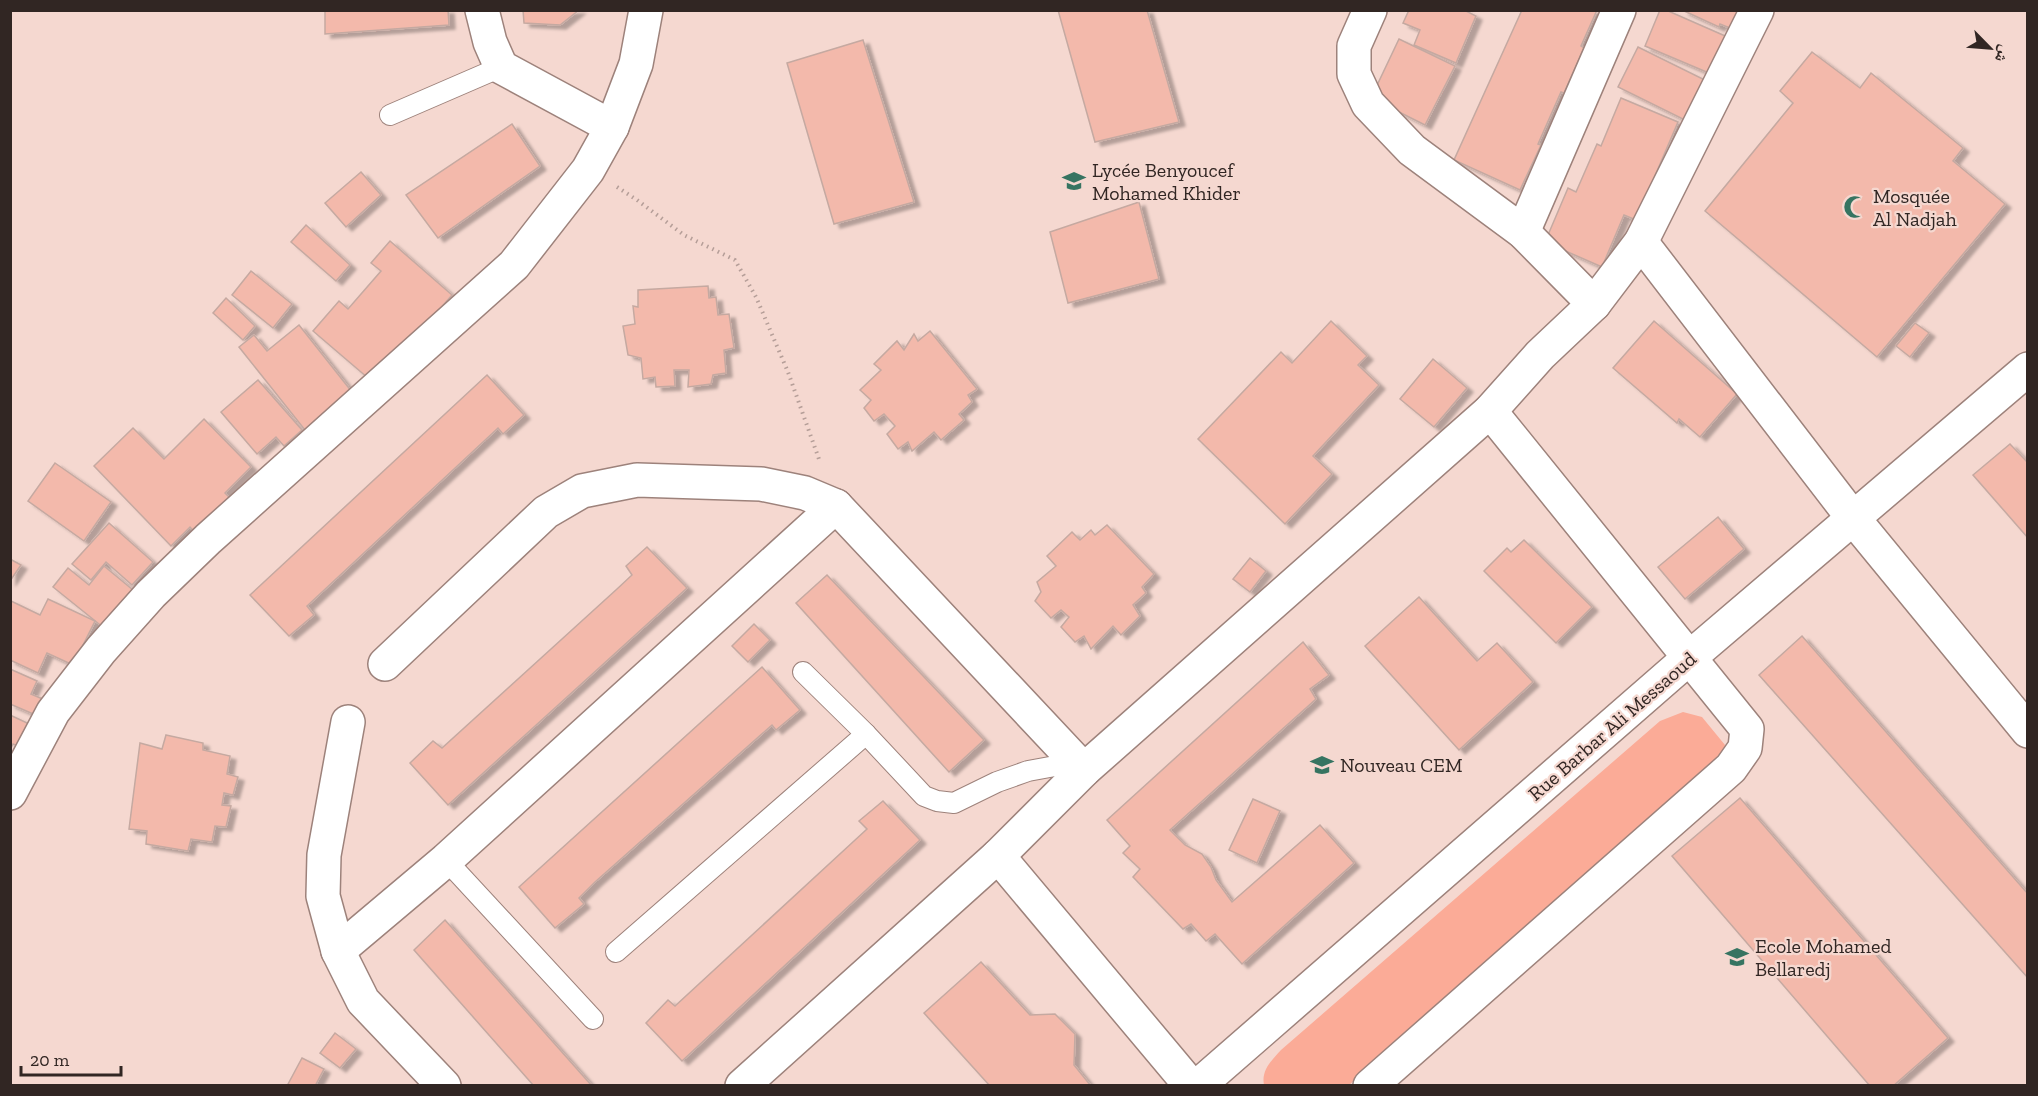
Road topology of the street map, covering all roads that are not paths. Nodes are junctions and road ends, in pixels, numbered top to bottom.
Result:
1 (482, 10) edge
2 (646, 10) edge
3 (1371, 10) edge
4 (1618, 10) edge
5 (1757, 10) edge
6 (501, 67) junction
7 (390, 115) dead end
8 (612, 127) junction
9 (1523, 232) junction
10 (1641, 242) junction
11 (1594, 304) junction
12 (2028, 369) edge
13 (1490, 411) junction
14 (836, 506) junction
15 (1853, 518) junction
16 (1689, 658) junction
17 (385, 664) dead end
18 (803, 672) dead end
19 (348, 722) dead end
20 (2028, 731) edge
21 (866, 734) junction
22 (1080, 766) junction
23 (10, 793) edge
24 (998, 856) junction
25 (446, 860) junction
26 (338, 951) junction
27 (616, 952) dead end
28 (592, 1019) dead end
29 (444, 1086) edge
30 (742, 1086) edge
31 (1191, 1086) edge
32 (1198, 1086) edge
33 (1370, 1086) edge

1 - 6 street
2 - 8 street
3 - 9 street
4 - 9 street
5 - 10 street
6 - 7 lane
6 - 8 street
8 - 23 street
9 - 11 street
10 - 11 street
10 - 15 street
11 - 13 street
12 - 15 street, Rue Barbar Ali Messaoud
13 - 16 street
13 - 22 street
14 - 17 street
14 - 22 street
14 - 25 street
15 - 16 street, Rue Barbar Ali Messaoud
15 - 20 street
16 - 32 street, Rue Barbar Ali Messaoud
16 - 33 street
18 - 21 lane
19 - 26 street
21 - 22 lane
21 - 27 lane
22 - 24 street
24 - 30 street
24 - 31 street
25 - 26 street
25 - 28 lane
26 - 29 street

